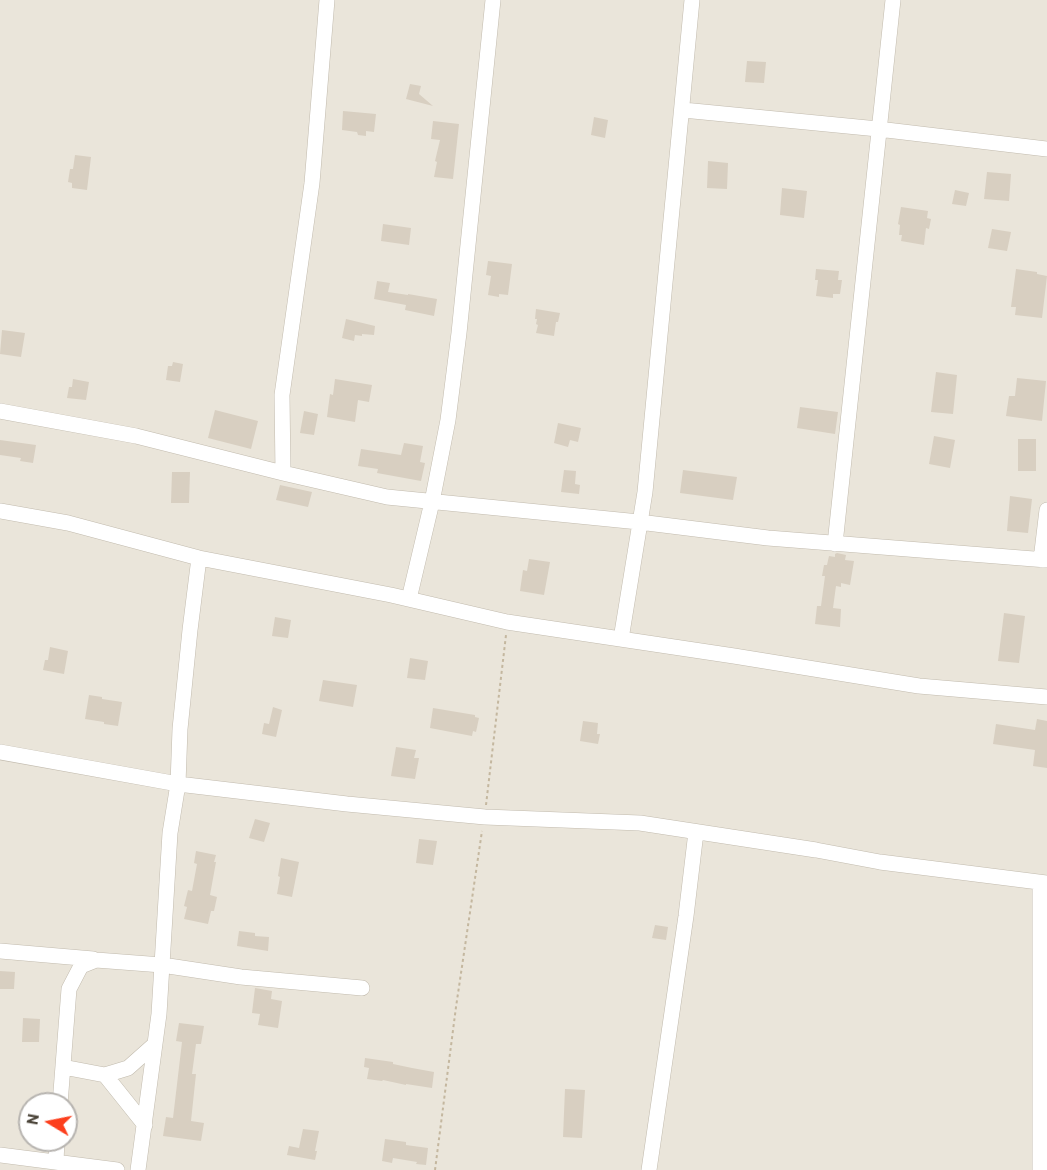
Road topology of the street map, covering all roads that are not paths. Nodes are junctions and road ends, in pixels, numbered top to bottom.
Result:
1 (327, 0) edge
2 (493, 0) edge
3 (693, 0) edge
4 (893, 0) edge
5 (682, 110) junction
6 (878, 129) junction
7 (1047, 149) edge
8 (0, 411) edge
9 (283, 473) junction
10 (432, 502) junction
11 (1047, 510) edge
12 (0, 511) edge
13 (639, 522) junction
14 (835, 544) junction
15 (199, 558) junction
16 (1044, 560) edge
17 (410, 599) junction
18 (621, 639) junction
19 (1047, 697) edge
20 (0, 752) edge
21 (178, 784) junction
22 (696, 832) junction
23 (1044, 883) edge
24 (0, 951) edge
25 (96, 960) junction
26 (162, 965) junction
27 (362, 988) dead end
28 (155, 1044) junction
29 (63, 1067) junction
30 (105, 1075) junction
31 (61, 1092) edge
32 (145, 1125) junction
33 (56, 1152) edge
34 (0, 1155) edge
35 (56, 1162) junction
36 (27, 1164) edge
37 (117, 1170) edge
38 (138, 1170) edge
39 (649, 1170) edge
40 (1040, 1170) edge

1 - 9 street
2 - 10 street
3 - 5 street
4 - 6 street
5 - 6 street
5 - 13 street
6 - 7 street
6 - 14 street
8 - 9 street
9 - 10 street
10 - 13 street
10 - 17 street
11 - 16 street
12 - 15 street
13 - 14 street
13 - 18 street
14 - 16 street
15 - 17 street
15 - 21 street
17 - 18 street
18 - 19 street
20 - 21 street
21 - 22 street
21 - 26 street
22 - 23 street
22 - 39 street
23 - 40 street
24 - 25 street
25 - 26 street
25 - 29 street
26 - 27 street
26 - 28 street
28 - 30 street
28 - 32 street
29 - 30 street
29 - 31 street
30 - 32 street
32 - 38 street
33 - 35 street
34 - 36 street
35 - 36 street
35 - 37 street

